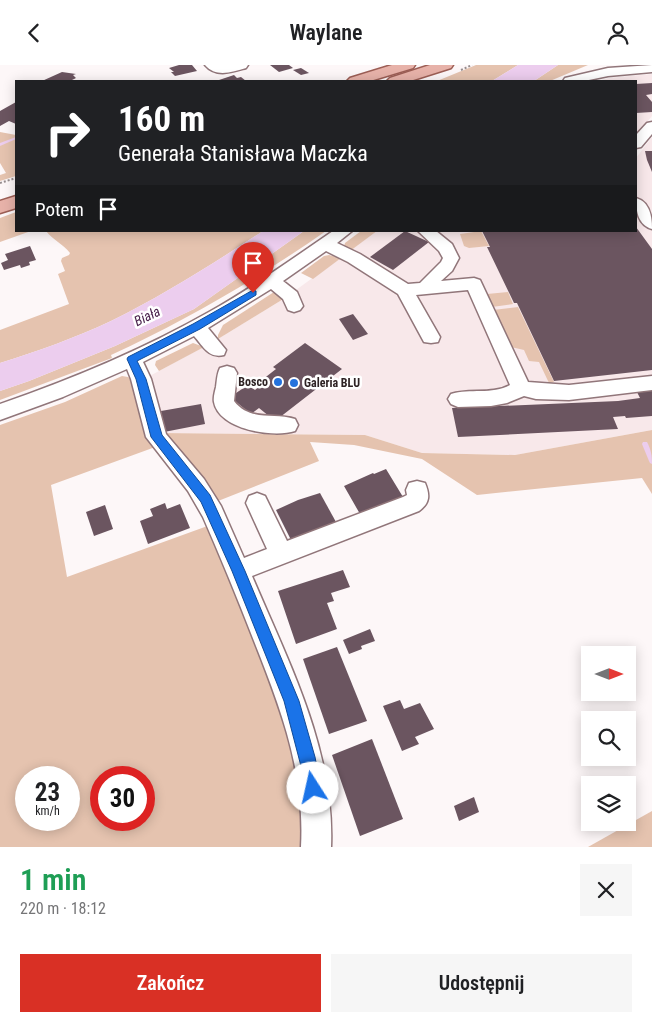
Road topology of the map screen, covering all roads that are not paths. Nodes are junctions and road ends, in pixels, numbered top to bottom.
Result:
1 (211, 65) edge
2 (242, 65) edge
3 (408, 65) edge
4 (446, 65) edge
5 (652, 68) edge
6 (612, 78) edge
7 (652, 78) edge
8 (358, 80) edge
9 (398, 80) edge
10 (576, 80) edge
11 (652, 126) edge
12 (637, 143) edge
13 (15, 187) edge
14 (0, 192) edge
15 (15, 202) edge
16 (637, 204) edge
17 (0, 207) edge
18 (652, 224) edge
19 (343, 232) edge
20 (427, 232) edge
21 (326, 244) junction
22 (272, 281) junction
23 (425, 289) junction
24 (405, 290) junction
25 (294, 306) dead end
26 (197, 327) junction
27 (431, 337) dead end
28 (218, 351) dead end
29 (132, 359) junction
30 (227, 373) dead end
31 (652, 383) edge
32 (522, 388) junction
33 (458, 399) dead end
34 (0, 412) edge
35 (288, 425) dead end
36 (418, 490) dead end
37 (257, 503) dead end
38 (281, 553) junction
39 (238, 571) junction
40 (316, 847) edge

1 - 2 street
3 - 8 main road
4 - 9 main road
5 - 6 street
6 - 7 street
6 - 10 street
11 - 12 street
13 - 14 main road
15 - 17 main road
16 - 18 street
19 - 21 street
20 - 23 street
21 - 22 street
21 - 24 street
22 - 25 street
22 - 26 street
23 - 24 street
23 - 32 street
24 - 27 street
26 - 28 street
26 - 29 street
29 - 34 street
29 - 39 street
30 - 35 street
31 - 32 street
32 - 33 street
36 - 38 street
37 - 38 street
38 - 39 street
39 - 40 street

